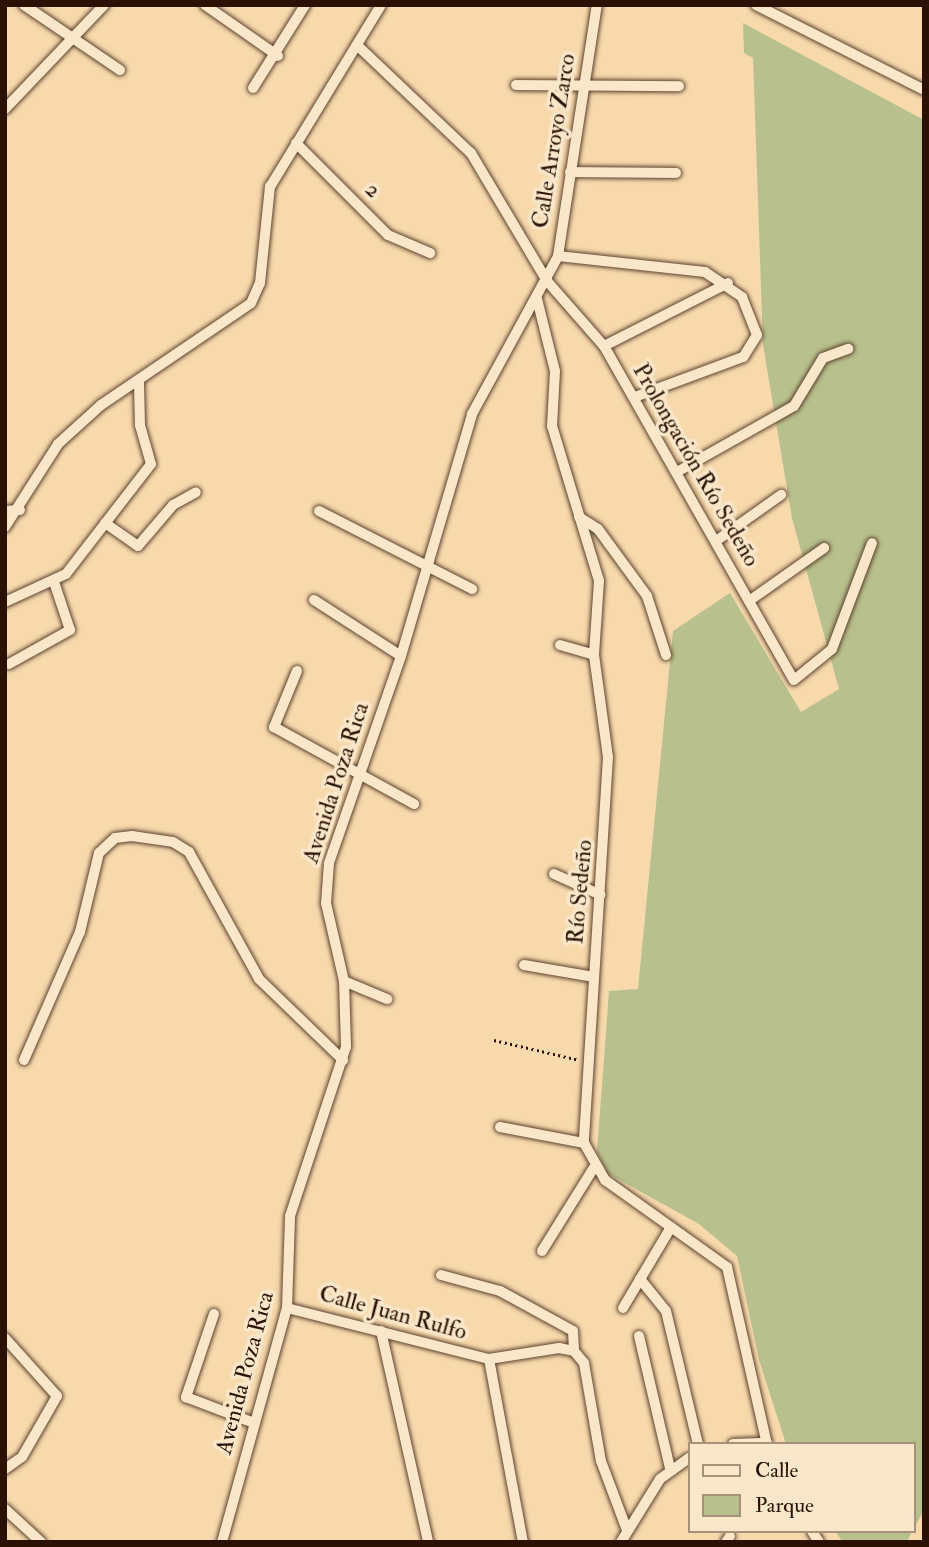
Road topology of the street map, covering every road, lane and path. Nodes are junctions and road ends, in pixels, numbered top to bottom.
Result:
1 (24, 5) edge
2 (104, 5) edge
3 (205, 5) edge
4 (305, 5) edge
5 (380, 5) edge
6 (597, 5) edge
7 (756, 5) edge
8 (72, 37) junction
9 (357, 46) junction
10 (278, 57) junction
11 (120, 70) dead end
12 (516, 85) dead end
13 (583, 85) junction
14 (679, 86) dead end
15 (253, 88) dead end
16 (924, 90) edge
17 (5, 109) edge
18 (296, 143) junction
19 (570, 172) junction
20 (676, 173) dead end
21 (430, 253) dead end
22 (558, 257) junction
23 (547, 281) junction
24 (728, 283) junction
25 (537, 299) junction
26 (604, 346) junction
27 (849, 349) dead end
28 (139, 383) junction
29 (635, 397) junction
30 (677, 472) junction
31 (196, 492) dead end
32 (781, 495) dead end
33 (20, 510) junction
34 (5, 511) edge
35 (319, 511) dead end
36 (579, 517) junction
37 (105, 523) junction
38 (5, 527) edge
39 (716, 541) junction
40 (873, 543) dead end
41 (824, 548) dead end
42 (426, 566) junction
43 (54, 582) junction
44 (472, 589) dead end
45 (314, 600) dead end
46 (749, 601) junction
47 (5, 602) edge
48 (560, 645) dead end
49 (666, 655) dead end
50 (401, 656) junction
51 (594, 656) junction
52 (9, 664) dead end
53 (298, 671) dead end
54 (357, 777) junction
55 (414, 804) dead end
56 (554, 874) dead end
57 (601, 895) junction
58 (524, 965) dead end
59 (594, 976) junction
60 (344, 981) junction
61 (387, 999) dead end
62 (494, 1040) dead end
63 (24, 1060) dead end
64 (343, 1060) junction
65 (589, 1062) junction
66 (500, 1127) dead end
67 (584, 1143) junction
68 (593, 1169) junction
69 (671, 1227) junction
70 (542, 1251) dead end
71 (441, 1275) dead end
72 (640, 1279) junction
73 (287, 1308) junction
74 (623, 1308) dead end
75 (214, 1314) dead end
76 (381, 1331) junction
77 (639, 1336) dead end
78 (5, 1338) edge
79 (574, 1352) junction
80 (489, 1359) junction
81 (254, 1423) junction
82 (698, 1442) edge
83 (767, 1442) edge
84 (688, 1459) edge
85 (670, 1468) junction
86 (5, 1469) edge
87 (5, 1509) edge
88 (627, 1530) junction
89 (41, 1542) edge
90 (222, 1542) edge
91 (428, 1542) edge
92 (523, 1542) edge
93 (621, 1542) edge

1 - 8 street
2 - 8 street
3 - 10 street
4 - 10 street
5 - 9 street
6 - 13 street, Calle Arroyo Zarco
7 - 16 street
8 - 11 street
8 - 17 street
9 - 18 street
9 - 23 street, Prolongación Río Sedeño
10 - 15 street
12 - 13 street
13 - 14 street
13 - 19 street, Calle Arroyo Zarco
18 - 21 street, 2
18 - 28 street
19 - 20 street
19 - 22 street, Calle Arroyo Zarco
22 - 23 street, Calle Arroyo Zarco
22 - 24 street
23 - 25 street
23 - 26 street, Prolongación Río Sedeño
24 - 26 street
24 - 29 street
25 - 36 street, Río Sedeño
25 - 42 street, Avenida Poza Rica
26 - 29 street, Prolongación Río Sedeño
27 - 30 street
28 - 33 street
28 - 37 street
29 - 30 street, Prolongación Río Sedeño
30 - 39 street, Prolongación Río Sedeño
31 - 37 street
32 - 39 street
33 - 34 street
33 - 38 street
35 - 42 street
36 - 49 street
36 - 51 street, Río Sedeño
37 - 43 street
39 - 46 street, Prolongación Río Sedeño
40 - 46 street, Prolongación Río Sedeño
41 - 46 street
42 - 44 street
42 - 50 street, Avenida Poza Rica
43 - 47 street
43 - 52 street
45 - 50 street
48 - 51 street
50 - 54 street, Avenida Poza Rica
51 - 57 street, Río Sedeño
53 - 54 street
54 - 55 street
54 - 60 street, Avenida Poza Rica
56 - 57 street
57 - 59 street, Río Sedeño
58 - 59 street
59 - 65 street, Río Sedeño
60 - 61 street
60 - 64 street, Avenida Poza Rica
62 - 65 path
63 - 64 street
64 - 73 street, Avenida Poza Rica
65 - 67 street, Río Sedeño
66 - 67 street
67 - 68 street, Río Sedeño
68 - 69 street
68 - 70 street
69 - 72 street
69 - 83 street
71 - 79 street
72 - 74 street
72 - 82 street
73 - 76 street, Calle Juan Rulfo
73 - 81 street, Avenida Poza Rica
75 - 81 street
76 - 80 street, Calle Juan Rulfo
76 - 91 street
77 - 85 street
78 - 86 street
79 - 80 street, Calle Juan Rulfo
79 - 88 street
80 - 92 street, Calle Juan Rulfo
81 - 90 street, Avenida Poza Rica
84 - 85 street
85 - 88 street
87 - 89 street
88 - 93 street

